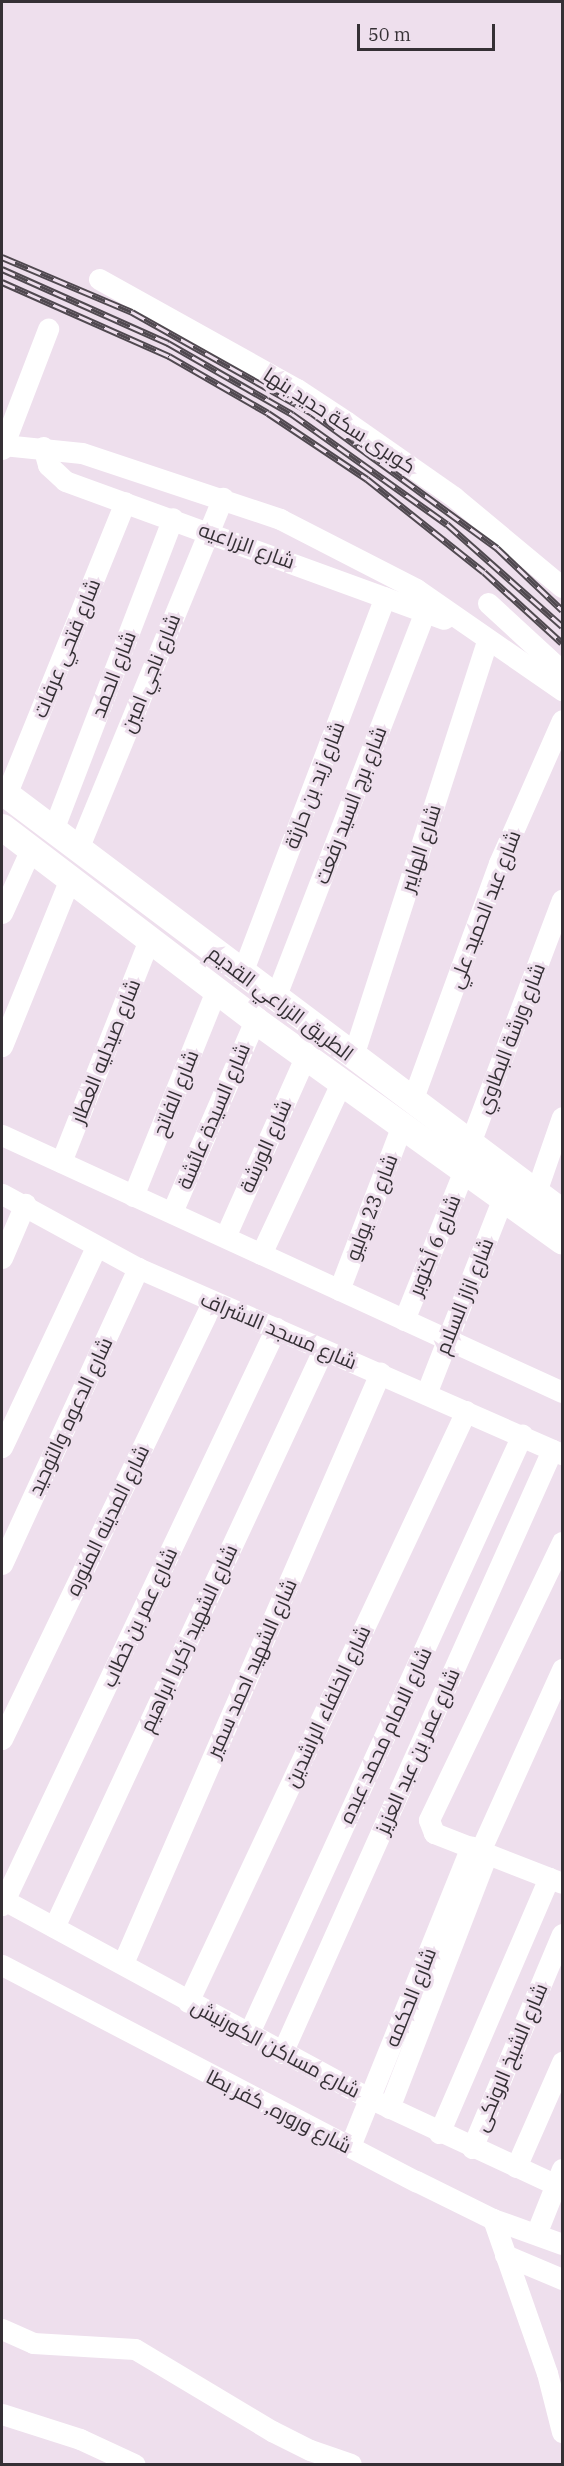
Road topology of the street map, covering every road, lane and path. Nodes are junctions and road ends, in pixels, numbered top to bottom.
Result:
1 (99, 279) dead end
2 (48, 329) dead end
3 (6, 422) edge
4 (2, 447) edge
5 (43, 447) junction
6 (223, 498) junction
7 (125, 502) junction
8 (173, 518) junction
9 (209, 530) junction
10 (562, 587) edge
11 (386, 597) junction
12 (488, 603) dead end
13 (425, 611) junction
14 (467, 627) junction
15 (487, 640) junction
16 (562, 671) edge
17 (562, 690) edge
18 (562, 720) edge
19 (4, 793) edge
20 (2, 827) edge
21 (53, 830) junction
22 (78, 849) junction
23 (30, 851) junction
24 (69, 881) junction
25 (562, 900) edge
26 (2, 913) edge
27 (149, 940) junction
28 (242, 973) junction
29 (216, 991) junction
30 (275, 998) junction
31 (255, 1020) junction
32 (2, 1046) edge
33 (306, 1055) junction
34 (353, 1056) junction
35 (342, 1081) junction
36 (412, 1101) junction
37 (562, 1117) edge
38 (402, 1125) junction
39 (2, 1135) edge
40 (470, 1143) junction
41 (61, 1162) junction
42 (464, 1170) junction
43 (536, 1192) junction
44 (2, 1194) edge
45 (133, 1196) junction
46 (503, 1198) junction
47 (25, 1204) junction
48 (172, 1212) junction
49 (562, 1212) edge
50 (8, 1228) edge
51 (225, 1237) junction
52 (562, 1241) edge
53 (96, 1247) junction
54 (261, 1254) junction
55 (2, 1258) edge
56 (138, 1268) junction
57 (339, 1290) junction
58 (213, 1302) junction
59 (404, 1320) junction
60 (276, 1328) junction
61 (447, 1339) junction
62 (323, 1350) junction
63 (380, 1373) junction
64 (562, 1392) edge
65 (426, 1394) junction
66 (466, 1411) junction
67 (522, 1435) junction
68 (2, 1447) edge
69 (557, 1452) edge
70 (562, 1542) edge
71 (2, 1564) edge
72 (562, 1669) edge
73 (2, 1739) edge
74 (479, 1851) junction
75 (556, 1880) edge
76 (2, 1901) edge
77 (54, 1927) junction
78 (562, 1934) edge
79 (123, 1964) junction
80 (2, 1965) edge
81 (188, 2001) junction
82 (248, 2035) junction
83 (282, 2053) junction
84 (562, 2062) edge
85 (369, 2098) junction
86 (389, 2108) junction
87 (439, 2133) junction
88 (350, 2146) junction
89 (472, 2148) junction
90 (516, 2167) junction
91 (559, 2177) edge
92 (493, 2219) junction
93 (536, 2234) junction
94 (562, 2244) edge
95 (505, 2255) junction
96 (562, 2279) edge
97 (2, 2329) edge
98 (2, 2414) edge
99 (562, 2432) edge
100 (134, 2464) edge
101 (351, 2464) edge

1 - 10 street, كوبرى سكة حديد بنها
2 - 3 street
3 - 4 street
4 - 5 street, شارع الزراعيه
5 - 6 street, شارع الزراعيه
5 - 7 street, شارع الزراعيه
6 - 9 street, شارع ناجي امين
6 - 14 street, شارع الزراعيه
7 - 8 street, شارع الزراعيه
7 - 19 street, شارع فتحي عرفات
8 - 9 street, شارع الزراعيه
8 - 21 street, شارع الحمد
9 - 11 street, شارع الزراعيه
9 - 22 street, شارع ناجي امين
11 - 13 street, شارع الزراعيه
11 - 28 street, شارع زيد بن حارثة
12 - 16 street
13 - 14 street, شارع الزراعيه
13 - 30 street, شارع برج السيد رفعت
14 - 15 street, شارع الزراعيه
15 - 17 street, شارع الزراعيه
15 - 34 street, شارع الهايبر
18 - 36 street, شارع عبد الحميد علي
19 - 21 main road, الطريق الزراعي القديم
20 - 23 main road, الطريق الزراعي القديم
21 - 22 main road, الطريق الزراعي القديم
22 - 28 main road, الطريق الزراعي القديم
23 - 24 main road, الطريق الزراعي القديم
23 - 26 street
24 - 27 main road, الطريق الزراعي القديم
24 - 32 street
25 - 40 street, شارع ورشة البطاوي
27 - 29 main road, الطريق الزراعي القديم
27 - 41 street, شارع صيدليه العطار
28 - 30 main road, الطريق الزراعي القديم
29 - 31 main road, الطريق الزراعي القديم
29 - 45 street, شارع الفاتح
30 - 34 main road, الطريق الزراعي القديم
31 - 33 main road, الطريق الزراعي القديم
31 - 48 street, شارع السيدة عائشة
33 - 35 main road, الطريق الزراعي القديم
33 - 51 street, شارع الورشة
34 - 36 main road, الطريق الزراعي القديم
35 - 38 main road, الطريق الزراعي القديم
35 - 54 street
36 - 40 main road, الطريق الزراعي القديم
37 - 43 street
38 - 42 main road, الطريق الزراعي القديم
38 - 57 street, شارع 23 يوليو
39 - 41 street
40 - 43 main road, الطريق الزراعي القديم
41 - 45 street
42 - 46 main road, الطريق الزراعي القديم
42 - 59 street, شارع 6 أكتوبر
43 - 49 main road, الطريق الزراعي القديم
44 - 47 street, شارع مسجد الاشراف
45 - 48 street
46 - 52 main road, الطريق الزراعي القديم
46 - 61 street, شارع ازاز السلام
47 - 50 street
47 - 53 street, شارع مسجد الاشراف
48 - 51 street
50 - 55 street
51 - 54 street
53 - 56 street, شارع مسجد الاشراف
53 - 68 street
54 - 57 street
56 - 58 street, شارع مسجد الاشراف
56 - 71 street, شارع الدعوه والتوحيد
57 - 59 street
58 - 60 street, شارع مسجد الاشراف
58 - 73 street, شارع المدينه المنوره
59 - 61 street
60 - 62 street, شارع مسجد الاشراف
60 - 76 street, شارع عمر بن خطاب
61 - 64 street
61 - 65 street, شارع ازاز السلام
62 - 63 street, شارع مسجد الاشراف
62 - 77 street, شارع الشهيد زكريا ابراهيم
63 - 65 street, شارع مسجد الاشراف
63 - 79 street, شارع الشهيد احمد سمير
65 - 66 street, شارع مسجد الاشراف
66 - 67 street, شارع مسجد الاشراف
66 - 81 street, شارع الخلفاء الراشدين
67 - 69 street, شارع مسجد الاشراف
67 - 82 street, شارع الامام محمد عبده
69 - 83 street, شارع عمر بن عبد العزيز
70 - 74 street
72 - 74 street
74 - 75 street
74 - 85 street, شارع الحكمه
74 - 86 street
75 - 87 street
76 - 77 street, شارع مساكن الكورنيش
77 - 79 street, شارع مساكن الكورنيش
78 - 89 street, شارع الشيخ الرونكى
79 - 81 street, شارع مساكن الكورنيش
80 - 88 street, شارع وروره, كفر بطا
81 - 82 street, شارع مساكن الكورنيش
82 - 83 street, شارع مساكن الكورنيش
83 - 85 street, شارع مساكن الكورنيش
84 - 90 street
85 - 86 street, شارع مساكن الكورنيش
85 - 88 street, شارع الحكمه
86 - 87 street, شارع مساكن الكورنيش
87 - 89 street, شارع مساكن الكورنيش
88 - 92 street, شارع وروره, كفر بطا
89 - 90 street, شارع مساكن الكورنيش
90 - 91 street, شارع مساكن الكورنيش
91 - 93 street
92 - 93 street, شارع وروره, كفر بطا
92 - 95 street
93 - 94 street, شارع وروره, كفر بطا
95 - 96 street
95 - 99 street
97 - 101 street
98 - 100 street

